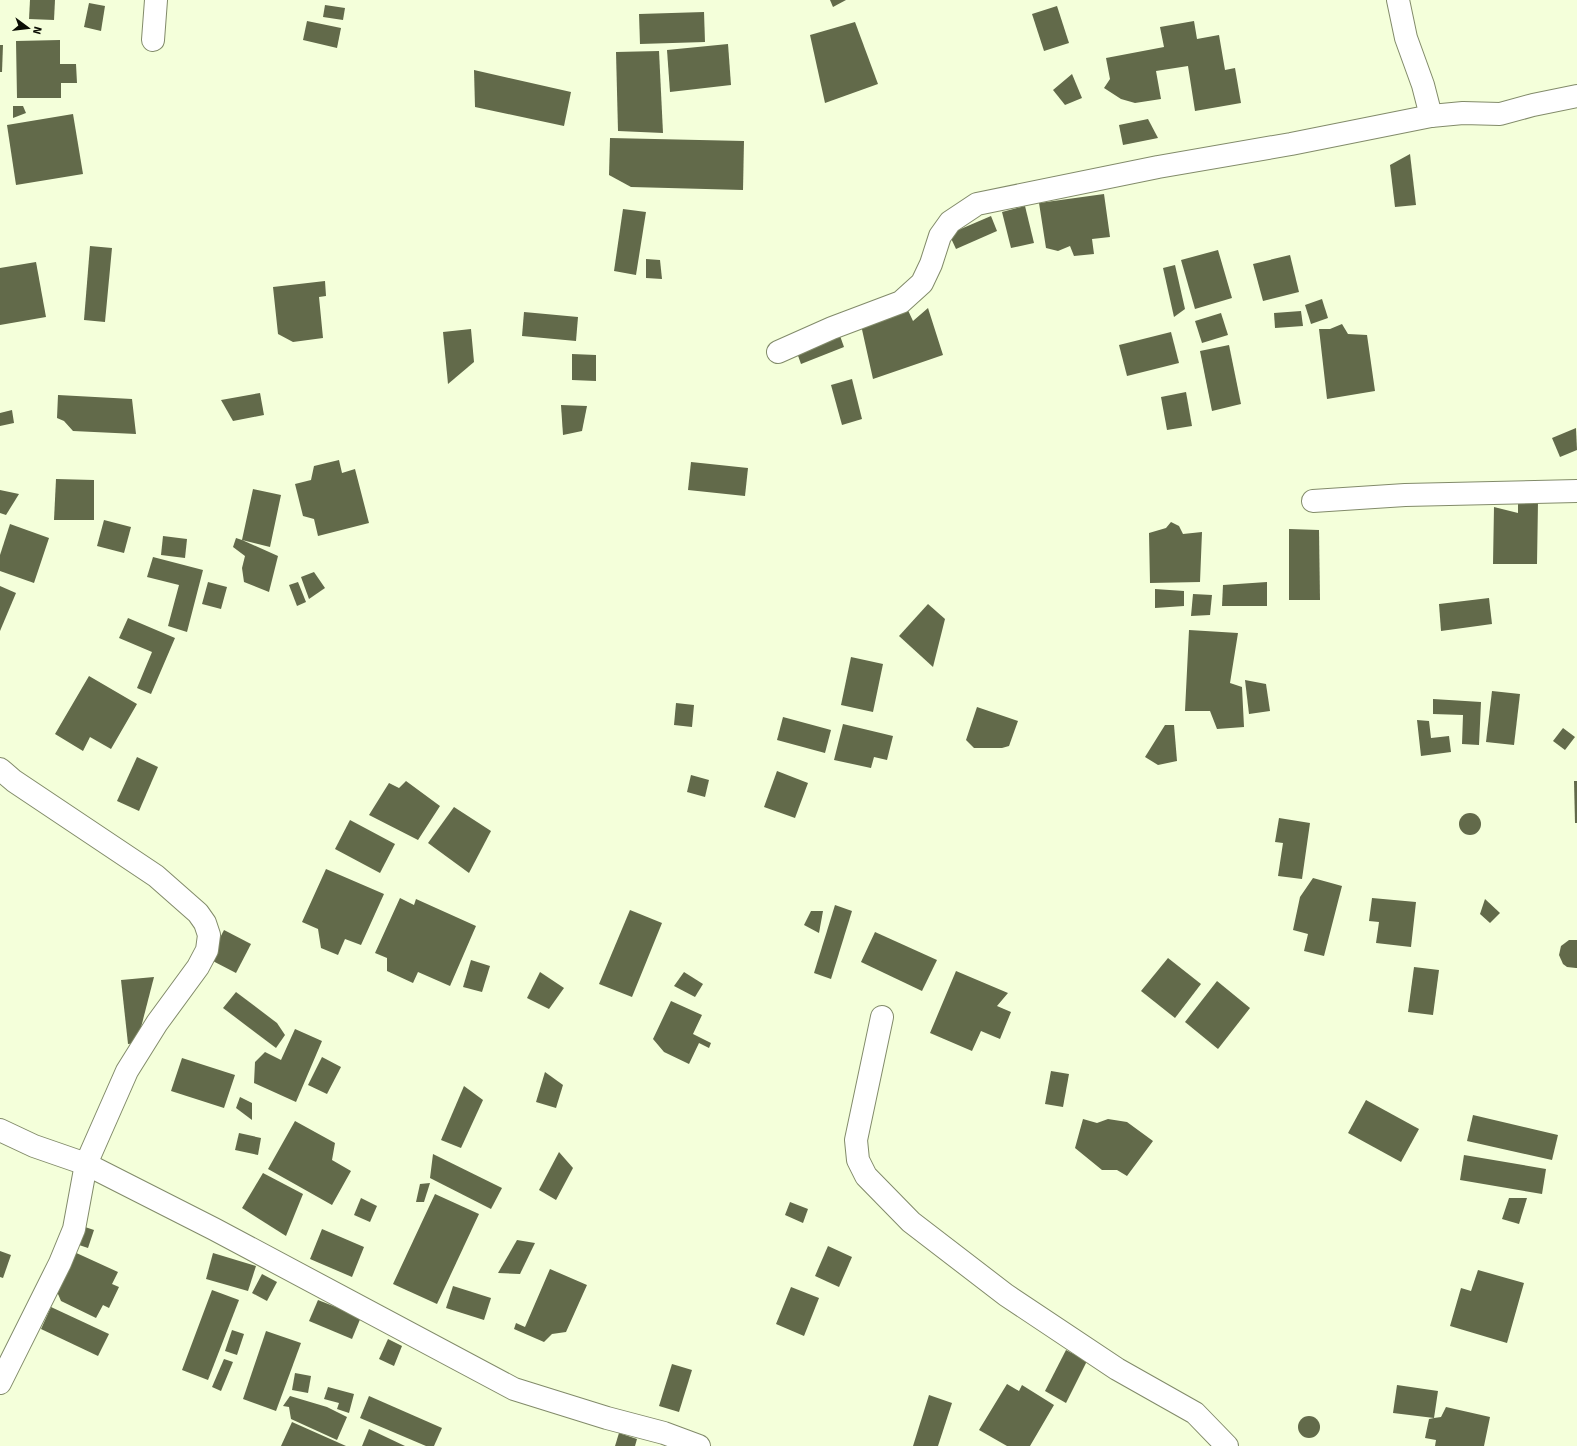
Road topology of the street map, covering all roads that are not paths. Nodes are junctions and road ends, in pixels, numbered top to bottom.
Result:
1 (156, 0) edge
2 (1398, 0) edge
3 (153, 40) dead end
4 (1577, 96) edge
5 (1431, 116) junction
6 (778, 352) dead end
7 (1577, 491) edge
8 (1313, 501) dead end
9 (0, 769) edge
10 (882, 1017) dead end
11 (0, 1130) edge
12 (86, 1164) junction
13 (0, 1383) edge
14 (699, 1446) edge
15 (1227, 1446) edge

1 - 3 street
2 - 5 street
4 - 5 street
5 - 6 street
7 - 8 street
9 - 12 street
10 - 15 street
11 - 12 street
12 - 13 street
12 - 14 street

